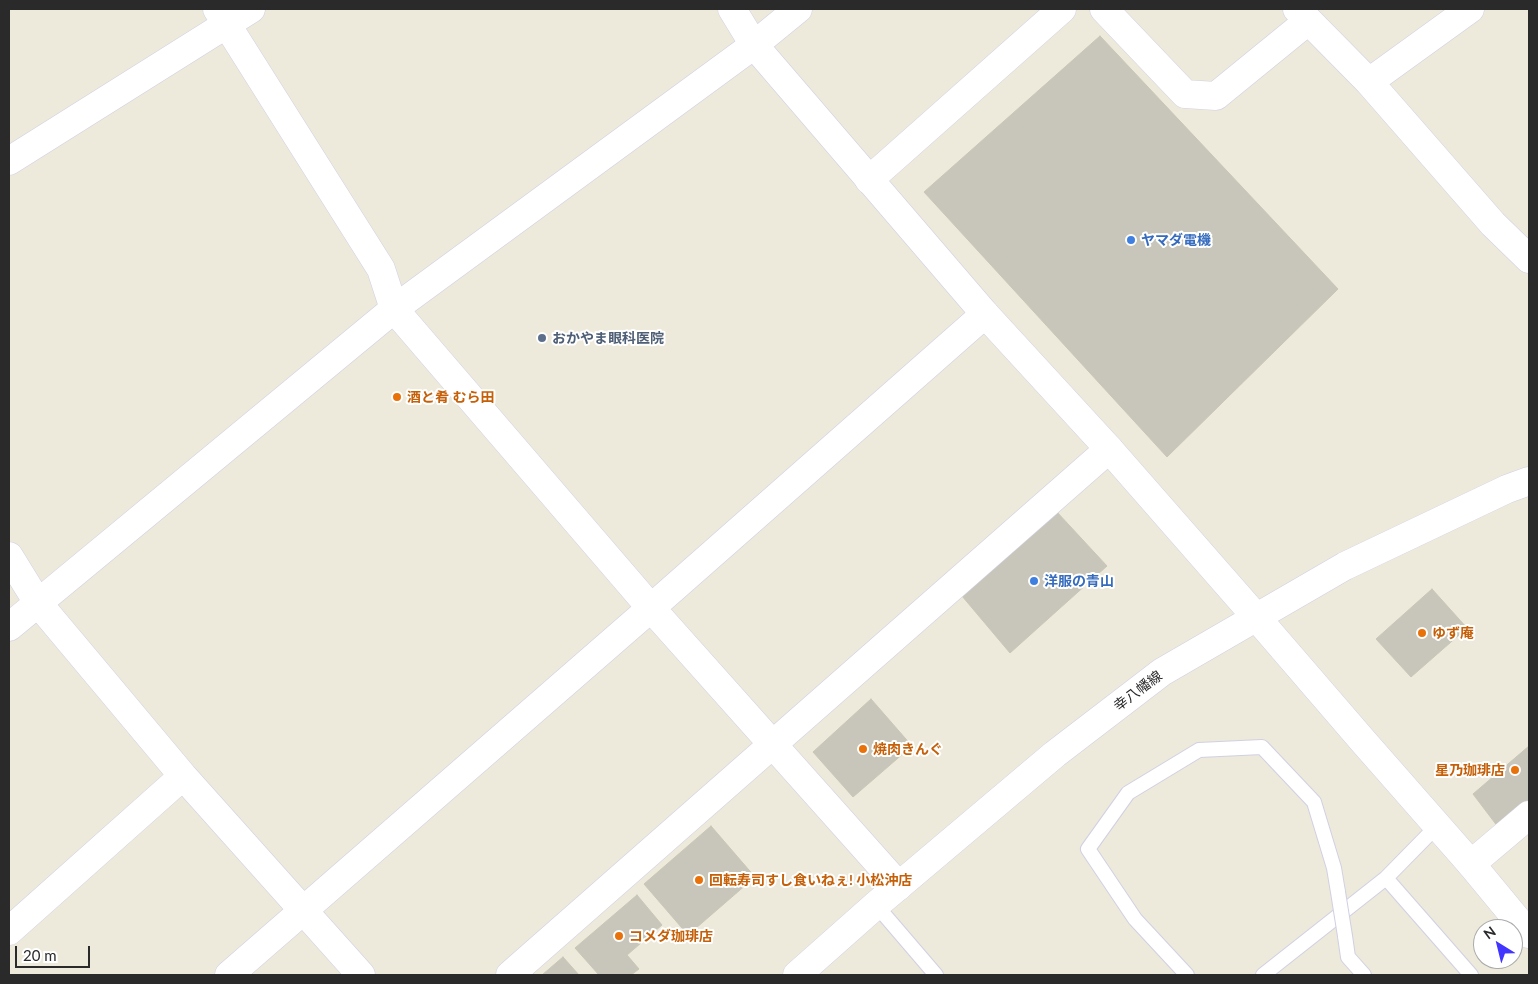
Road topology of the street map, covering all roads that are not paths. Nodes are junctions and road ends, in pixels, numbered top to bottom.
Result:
1 (251, 9) edge
2 (732, 9) edge
3 (798, 9) edge
4 (1062, 9) edge
5 (1104, 9) edge
6 (1470, 9) edge
7 (1303, 15) edge
8 (222, 16) edge
9 (754, 45) junction
10 (1369, 82) junction
11 (9, 161) edge
12 (869, 180) junction
13 (1529, 259) edge
14 (394, 309) junction
15 (985, 314) junction
16 (1109, 449) junction
17 (1529, 481) edge
18 (9, 556) edge
19 (38, 602) junction
20 (651, 608) junction
21 (1257, 618) junction
22 (9, 627) edge
23 (773, 745) junction
24 (183, 776) junction
25 (1529, 815) edge
26 (1438, 826) junction
27 (1471, 864) junction
28 (1386, 878) junction
29 (899, 886) junction
30 (876, 905) junction
31 (303, 910) junction
32 (9, 931) edge
33 (1529, 934) edge
34 (229, 975) edge
35 (360, 975) edge
36 (510, 975) edge
37 (797, 975) edge
38 (936, 975) edge
39 (1187, 975) edge
40 (1264, 975) edge
41 (1364, 975) edge
42 (1471, 975) edge

1 - 8 street
2 - 9 street
3 - 9 street
4 - 12 street
5 - 7 street
6 - 10 street
7 - 10 street
8 - 11 street
8 - 14 street
9 - 12 street
9 - 14 street
10 - 13 street
12 - 15 street
14 - 19 street
14 - 20 street
15 - 16 street
15 - 20 street
16 - 21 street
16 - 23 street
17 - 21 street, 幸八幡線
18 - 19 street
19 - 22 street
19 - 24 street
20 - 23 street
20 - 31 street
21 - 26 street
21 - 29 street, 幸八幡線
23 - 29 street
23 - 36 street
24 - 31 street
24 - 32 street
25 - 27 street
26 - 27 street
26 - 28 lane
27 - 33 street
28 - 40 lane
28 - 42 lane
29 - 30 street, 幸八幡線
30 - 37 street, 幸八幡線
30 - 38 lane
31 - 34 street
31 - 35 street
39 - 41 lane, bridge

